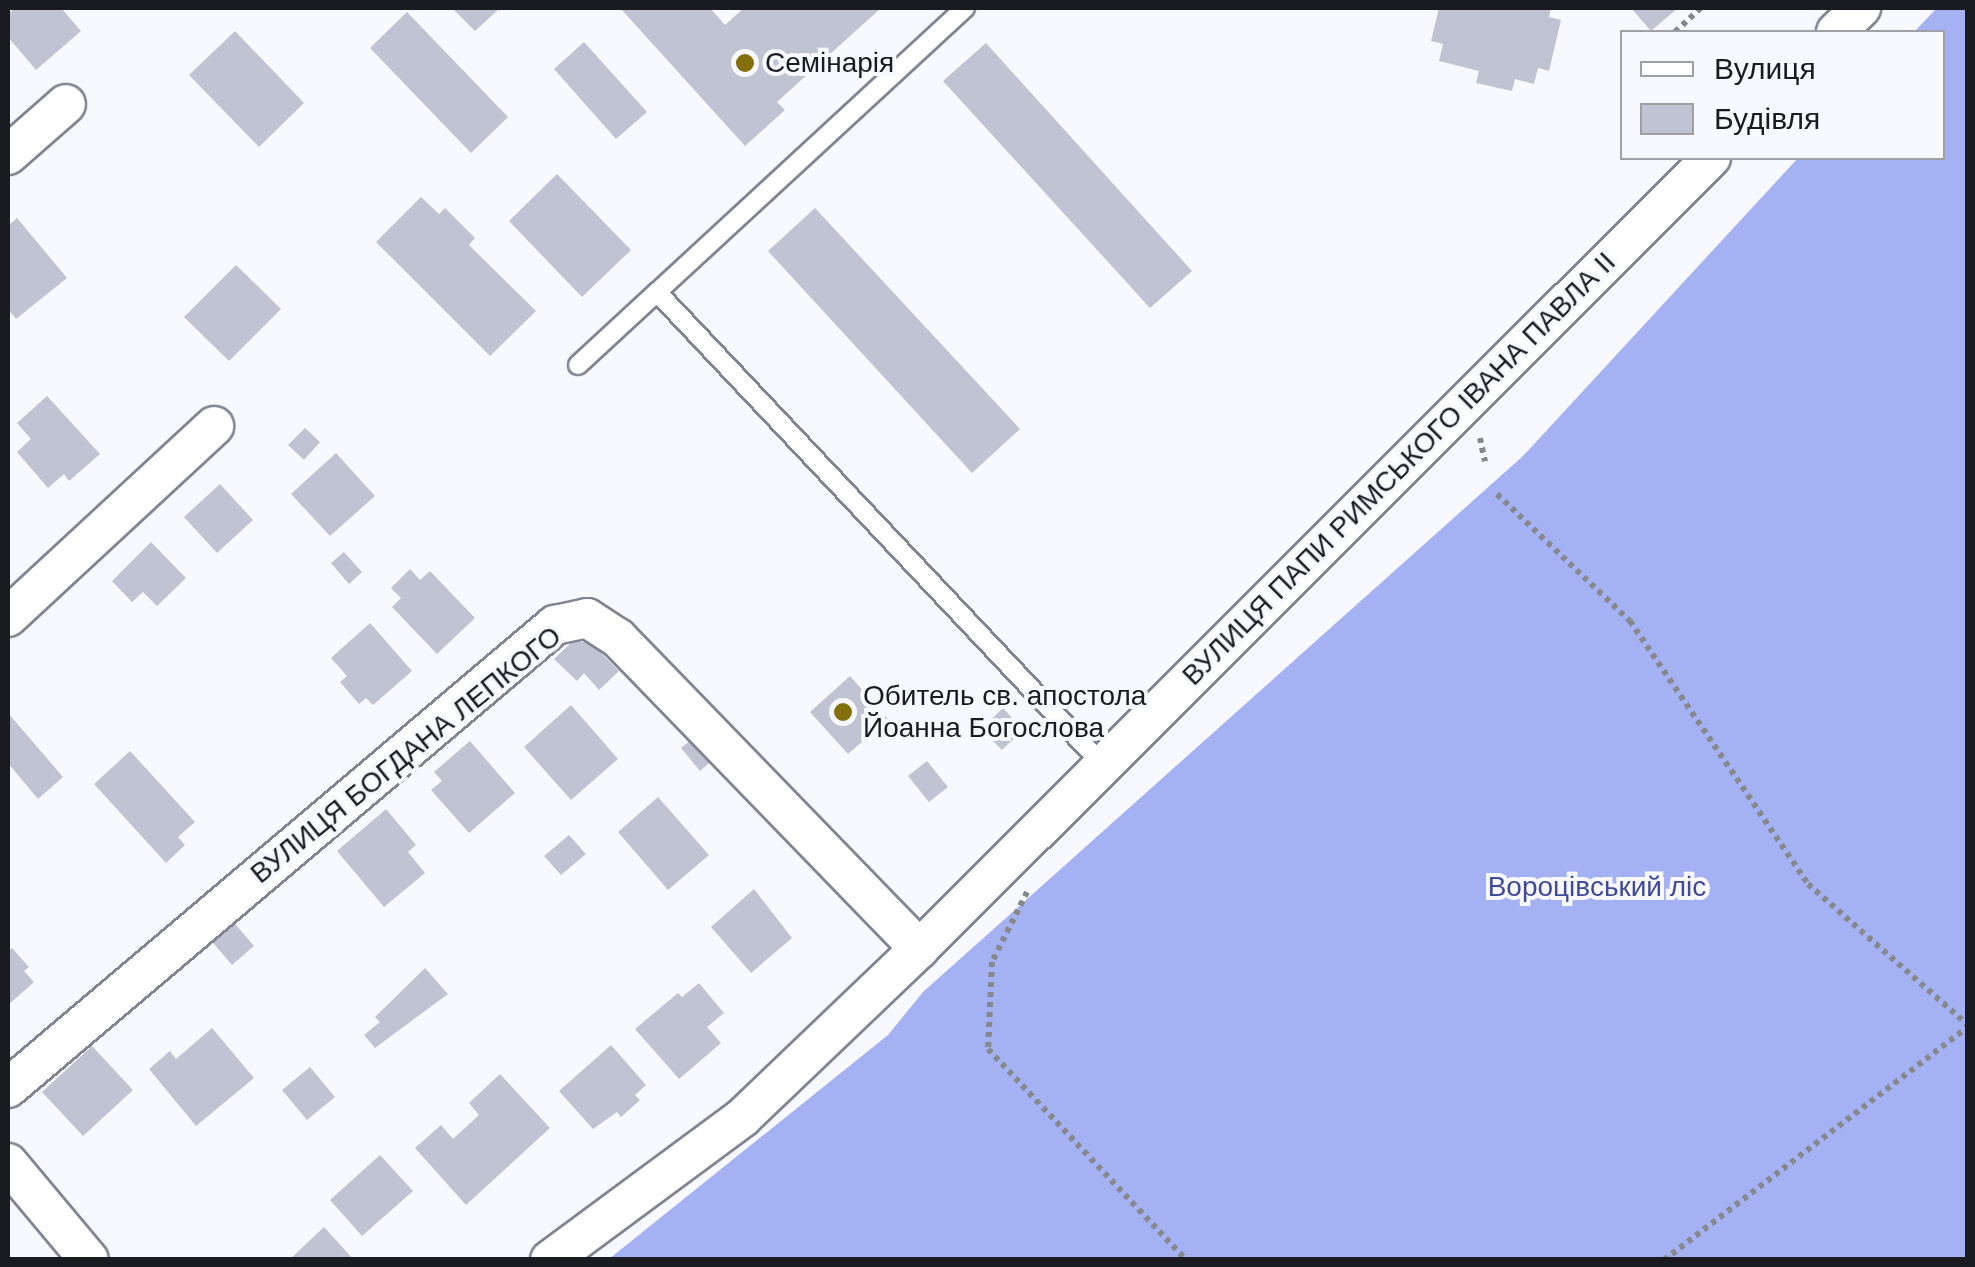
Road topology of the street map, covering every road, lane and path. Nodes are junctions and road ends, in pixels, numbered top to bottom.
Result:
1 (965, 8) edge
2 (1701, 8) edge
3 (1861, 8) edge
4 (1677, 30) edge
5 (1838, 30) edge
6 (66, 104) dead end
7 (8, 155) edge
8 (1709, 160) edge
9 (656, 292) junction
10 (578, 366) dead end
11 (214, 426) dead end
12 (1498, 494) dead end
13 (8, 617) edge
14 (1103, 765) junction
15 (1035, 876) dead end
16 (919, 949) junction
17 (1968, 1026) edge
18 (8, 1088) edge
19 (8, 1163) edge
20 (89, 1260) edge
21 (550, 1260) edge
22 (1186, 1260) edge
23 (1664, 1260) edge

1 - 9 lane
2 - 4 path
3 - 5 street
6 - 7 street
8 - 14 street, ВУЛИЦЯ ПАПИ РИМСЬКОГО ІВАНА ПАВЛА ІІ
9 - 10 lane
9 - 14 lane
11 - 13 street
12 - 17 path
14 - 16 street, ВУЛИЦЯ ПАПИ РИМСЬКОГО ІВАНА ПАВЛА ІІ
15 - 22 path
16 - 18 street, ВУЛИЦЯ БОГДАНА ЛЕПКОГО
16 - 21 street, ВУЛИЦЯ ПАПИ РИМСЬКОГО ІВАНА ПАВЛА ІІ
17 - 23 path
19 - 20 street

